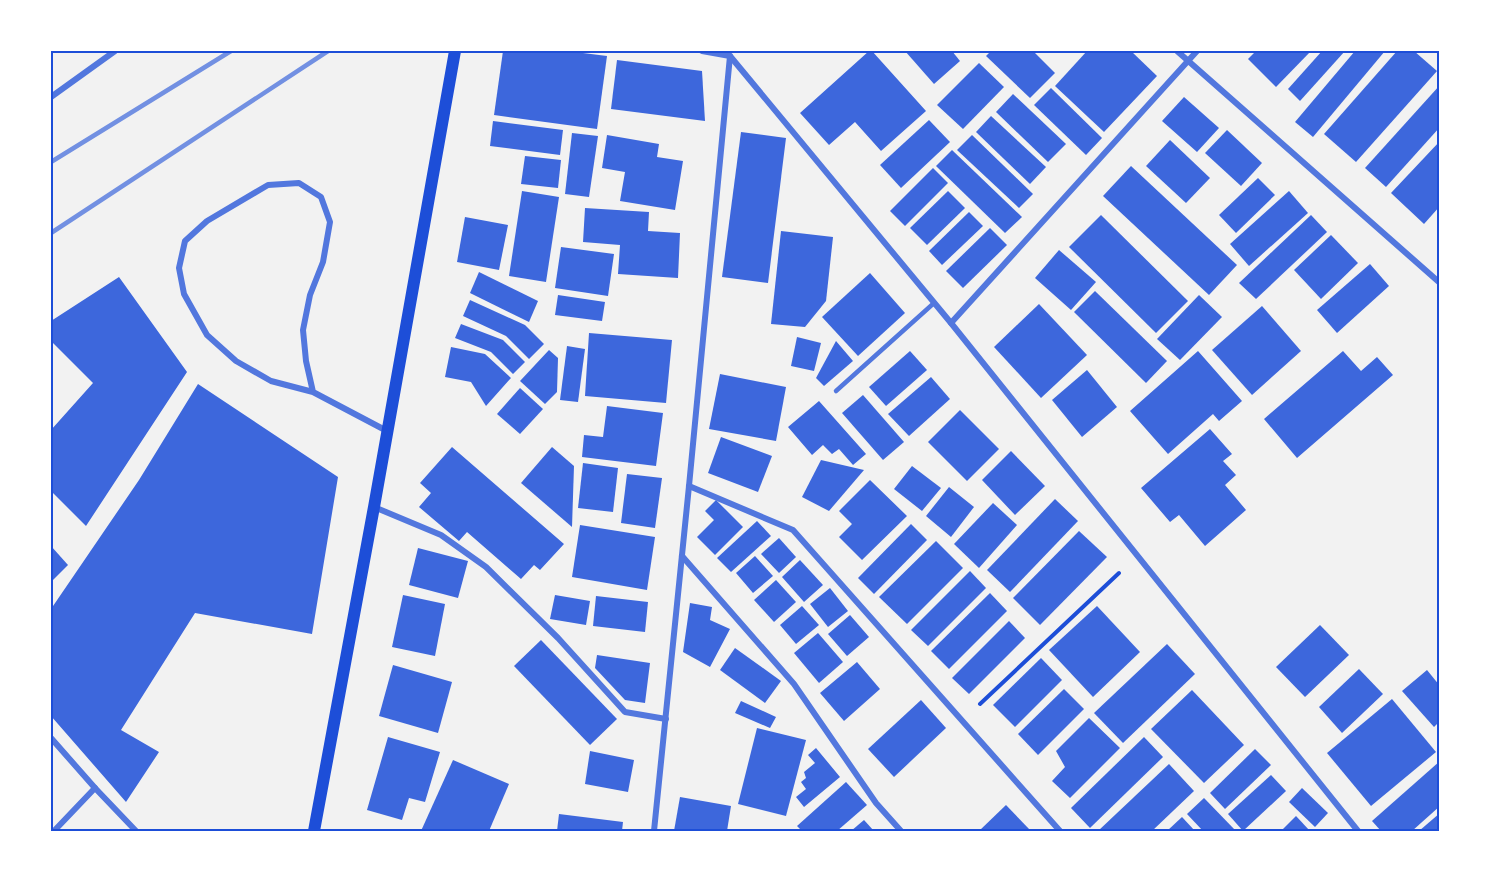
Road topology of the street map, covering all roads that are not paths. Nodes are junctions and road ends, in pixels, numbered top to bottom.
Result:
1 (115, 51) edge
2 (455, 51) edge
3 (702, 51) edge
4 (1177, 51) edge
5 (1197, 51) edge
6 (730, 56) junction
7 (1189, 60) junction
8 (51, 97) edge
9 (1440, 283) edge
10 (934, 303) junction
11 (951, 323) junction
12 (836, 391) dead end
13 (313, 392) junction
14 (387, 431) junction
15 (690, 486) junction
16 (374, 507) junction
17 (682, 556) junction
18 (666, 719) junction
19 (51, 738) edge
20 (95, 788) junction
21 (54, 831) edge
22 (136, 831) edge
23 (314, 831) edge
24 (654, 831) edge
25 (901, 831) edge
26 (1060, 831) edge
27 (1358, 831) edge

1 - 8 street
2 - 14 main road
3 - 6 street
4 - 7 street
5 - 7 street
6 - 10 street
6 - 15 street
7 - 9 street
7 - 11 street
10 - 11 street
10 - 12 lane
11 - 27 street
13 - 13 street
13 - 14 street
14 - 16 main road
15 - 17 street
15 - 26 street
16 - 18 street
16 - 23 main road
17 - 18 street
17 - 25 street
18 - 24 street
19 - 20 street
20 - 21 street
20 - 22 street

